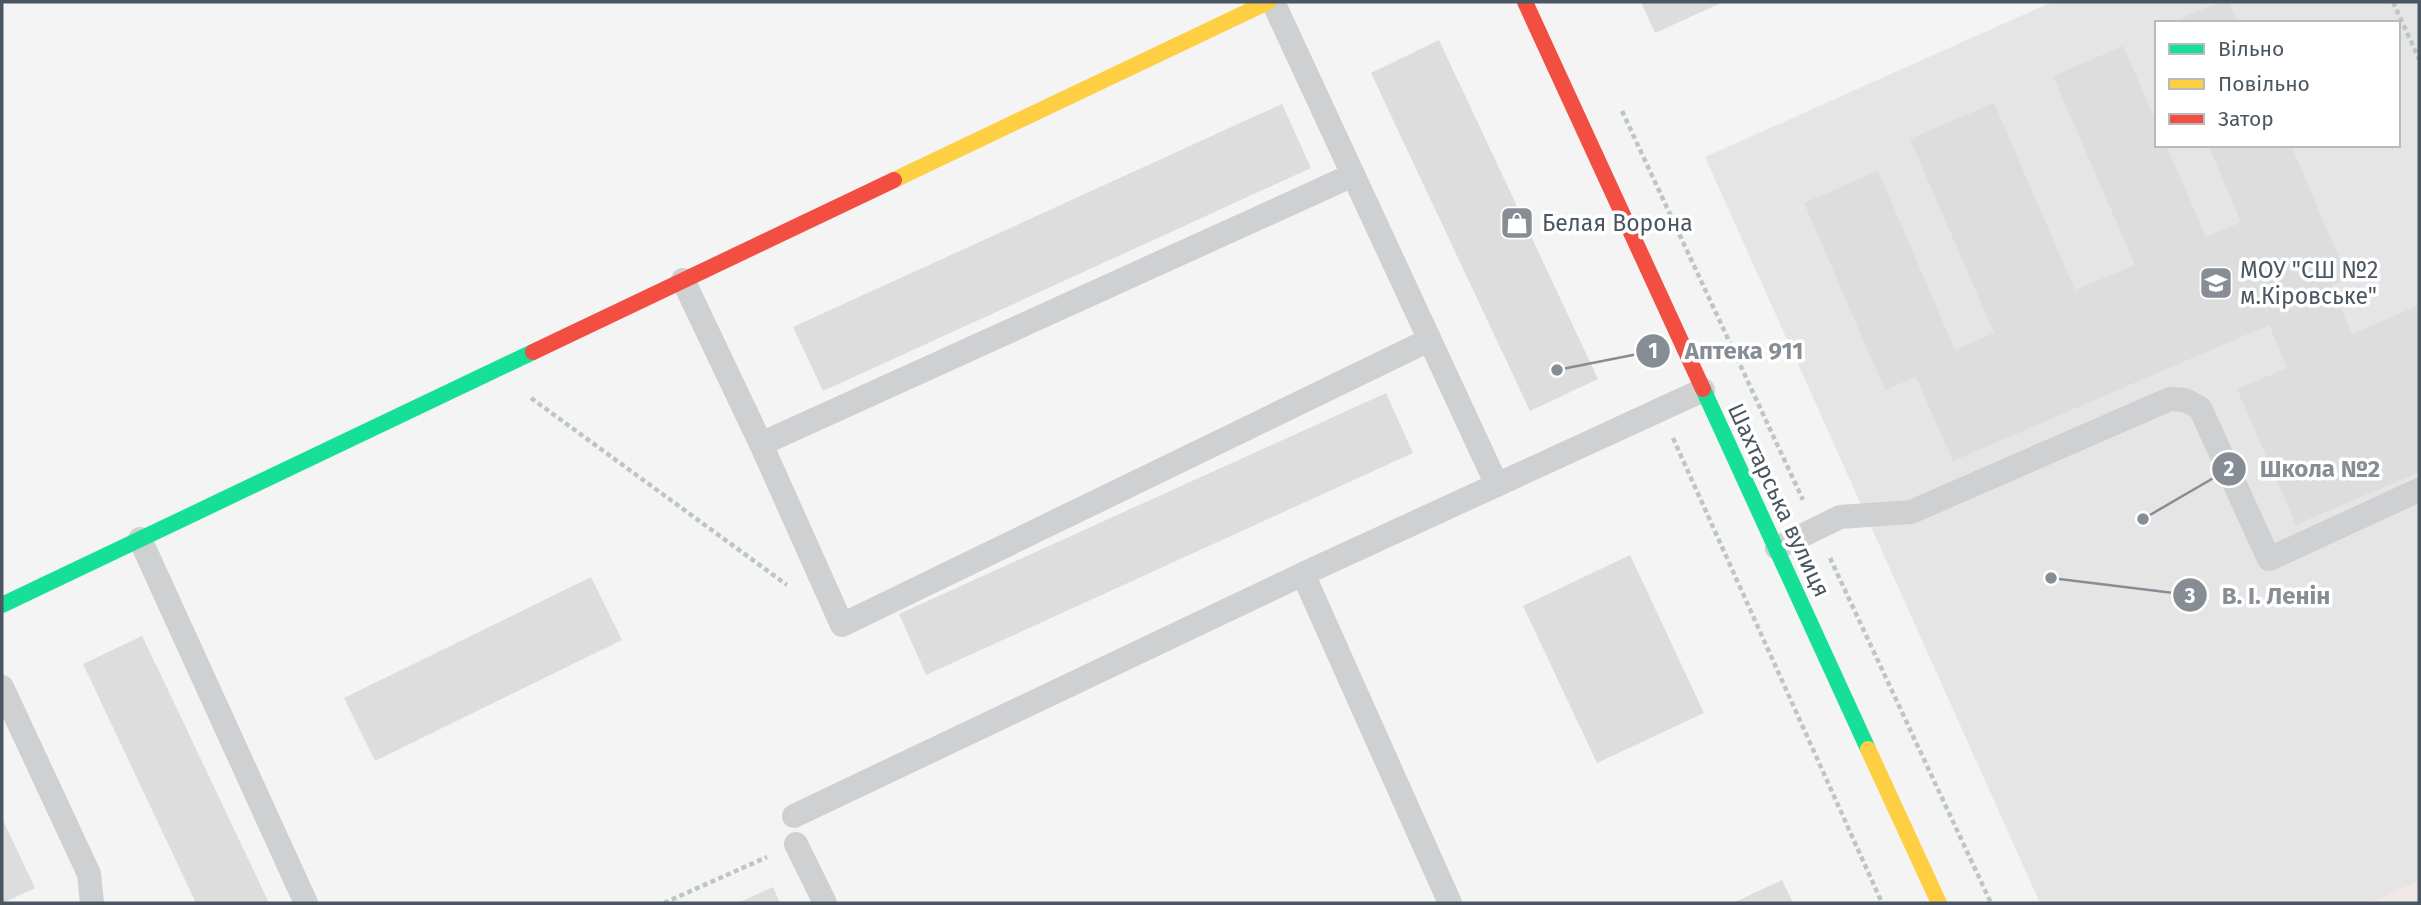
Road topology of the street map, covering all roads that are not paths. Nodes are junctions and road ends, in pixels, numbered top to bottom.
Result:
1 (1270, 2) edge
2 (1525, 2) edge
3 (1353, 175) junction
4 (683, 280) junction
5 (1429, 340) junction
6 (1703, 390) junction
7 (761, 444) junction
8 (1497, 485) junction
9 (2419, 490) edge
10 (140, 539) junction
11 (1777, 548) junction
12 (1303, 574) junction
13 (2, 605) edge
14 (2, 687) edge
15 (794, 816) dead end
16 (796, 844) road end
17 (92, 903) edge
18 (306, 903) edge
19 (825, 903) edge
20 (1450, 903) edge
21 (1939, 903) edge

1 - 3 lane
1 - 4 street
2 - 6 street, Шахтарська вулиця
3 - 5 lane
3 - 7 lane
4 - 7 lane
4 - 10 street
5 - 7 lane
5 - 8 lane
6 - 8 lane
6 - 11 street, Шахтарська вулиця
8 - 12 lane
9 - 11 lane
10 - 13 street
10 - 18 lane
11 - 21 street, Шахтарська вулиця
12 - 15 lane
12 - 20 lane
14 - 17 lane
16 - 19 lane

